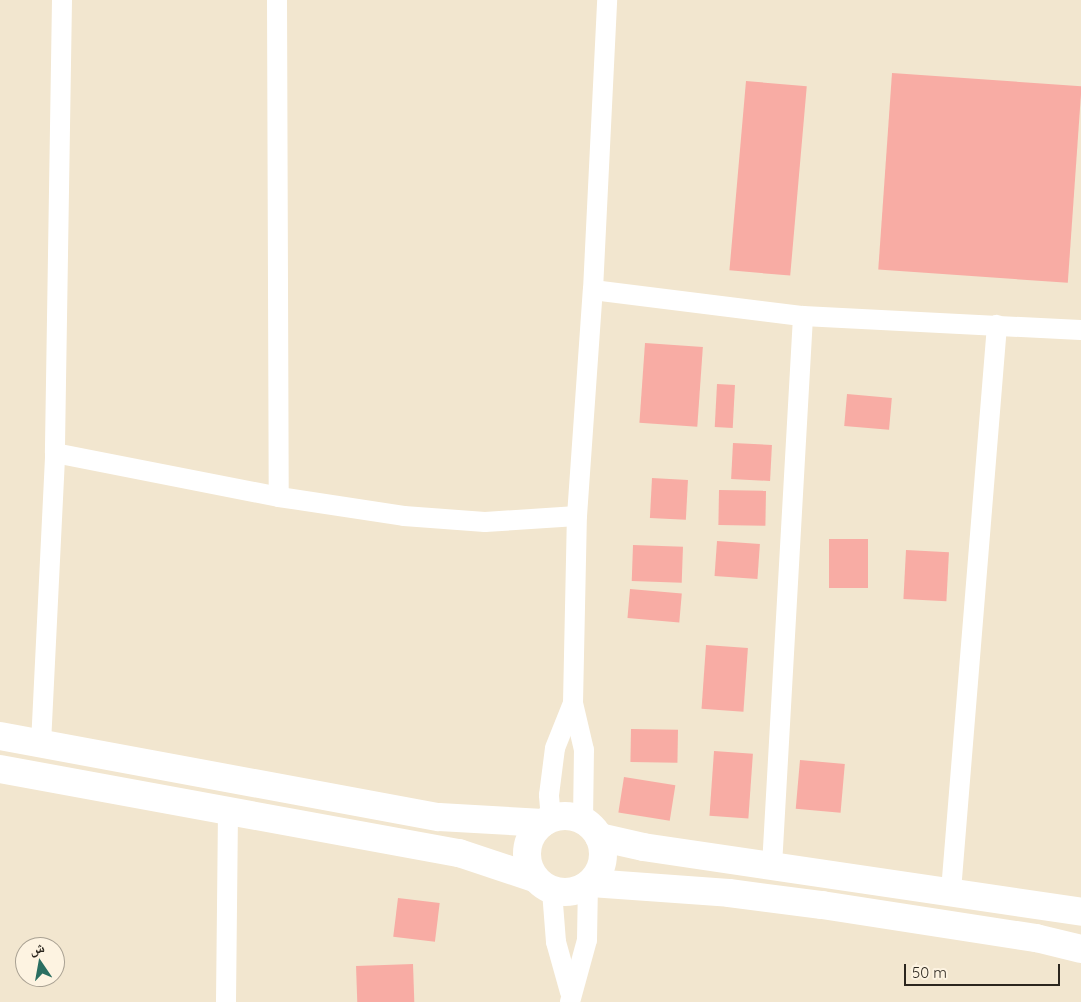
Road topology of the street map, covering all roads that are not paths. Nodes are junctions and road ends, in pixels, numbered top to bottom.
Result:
1 (62, 0) edge
2 (277, 0) edge
3 (607, 0) edge
4 (593, 290) junction
5 (803, 316) junction
6 (997, 325) junction
7 (1081, 330) edge
8 (55, 453) junction
9 (279, 497) junction
10 (577, 516) junction
11 (573, 703) junction
12 (0, 736) edge
13 (41, 744) junction
14 (0, 769) edge
15 (228, 812) junction
16 (547, 821) junction
17 (591, 829) junction
18 (772, 866) junction
19 (543, 884) junction
20 (589, 884) junction
21 (951, 891) junction
22 (1081, 912) edge
23 (1081, 949) edge
24 (570, 997) edge
25 (226, 1002) edge

1 - 8 street
2 - 9 street
3 - 4 street
4 - 5 street
4 - 10 street
5 - 6 street
5 - 18 street
6 - 7 street
6 - 21 street
8 - 9 street
8 - 13 street
9 - 10 street
10 - 11 street
11 - 16 street
11 - 17 street
12 - 13 street
13 - 16 street
14 - 15 street
15 - 19 street
15 - 25 street
16 - 17 street
16 - 19 street
17 - 18 street
17 - 20 street
18 - 21 street
19 - 20 street
19 - 24 street
20 - 23 street
20 - 24 street
21 - 22 street

